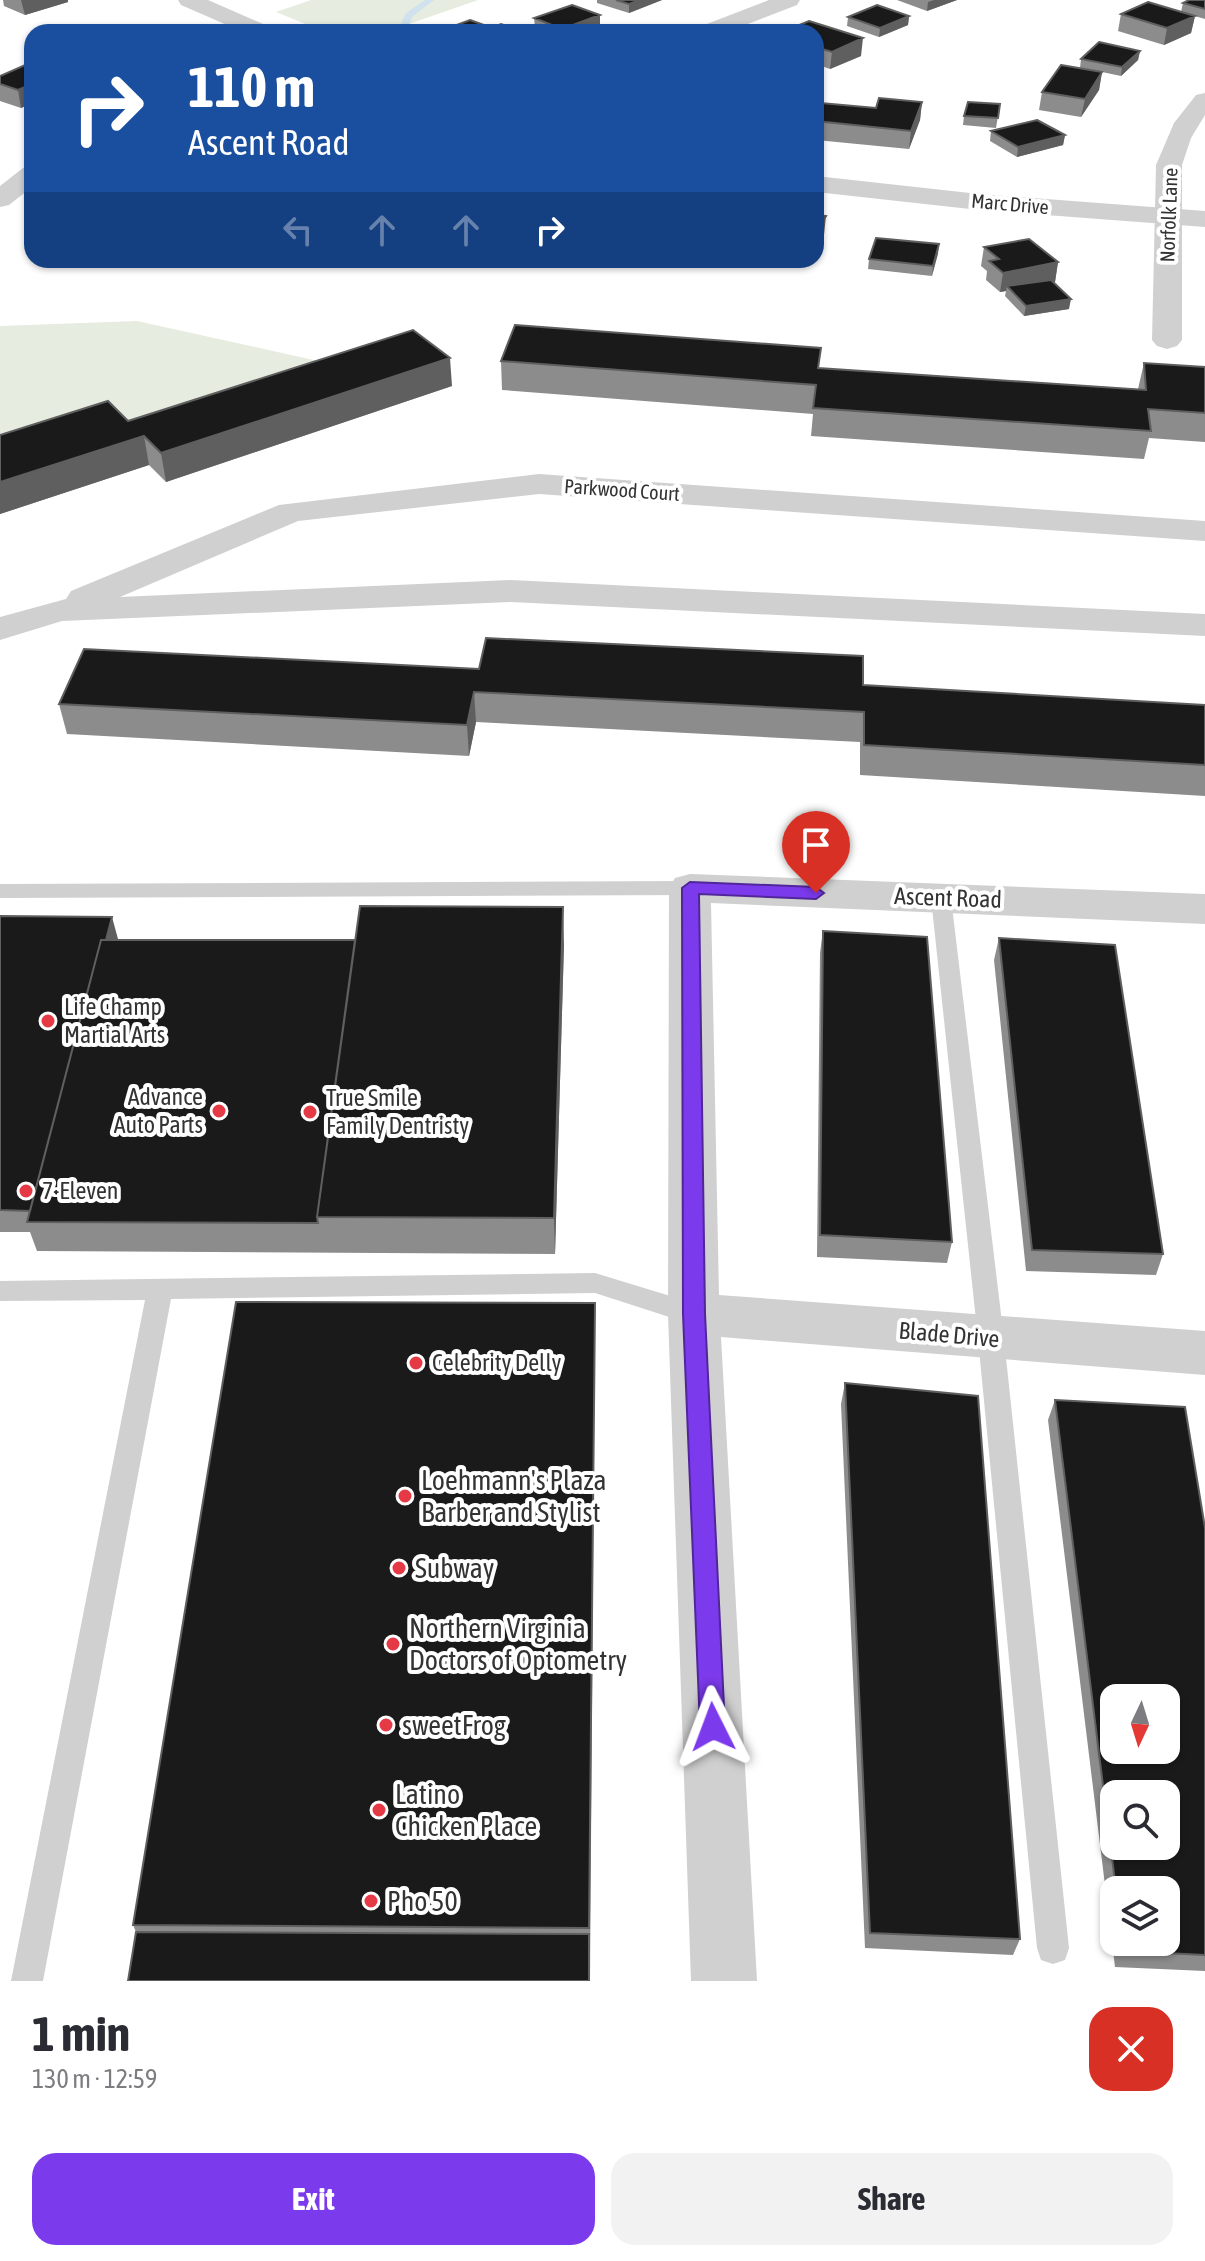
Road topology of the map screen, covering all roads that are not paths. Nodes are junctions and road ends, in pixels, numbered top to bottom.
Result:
1 (189, 0) edge
2 (789, 0) edge
3 (244, 24) edge
4 (728, 24) edge
5 (1205, 100) edge
6 (24, 180) edge
7 (824, 185) edge
8 (0, 199) edge
9 (1168, 216) junction
10 (1205, 219) edge
11 (1167, 340) dead end
12 (1205, 531) edge
13 (58, 610) junction
14 (1205, 625) edge
15 (0, 629) edge
16 (690, 888) junction
17 (0, 891) edge
18 (941, 898) junction
19 (1205, 909) edge
20 (160, 1289) junction
21 (0, 1291) edge
22 (694, 1314) junction
23 (991, 1339) junction
24 (1205, 1353) edge
25 (1053, 1948) dead end
26 (27, 1981) edge
27 (724, 1981) edge

1 - 3 street
2 - 4 street
5 - 9 street, Norfolk Lane
6 - 8 street
7 - 9 street, Marc Drive
9 - 10 street, Marc Drive
9 - 11 street, Norfolk Lane
12 - 13 street, Parkwood Court
13 - 14 street, Parkwood Court
13 - 15 street, Parkwood Court
16 - 17 lane
16 - 18 street, Ascent Road
16 - 22 street
18 - 19 street, Ascent Road
18 - 23 lane
20 - 21 lane
20 - 22 lane
20 - 26 lane
22 - 23 street, Blade Drive
22 - 27 street
23 - 24 street, Blade Drive
23 - 25 lane

